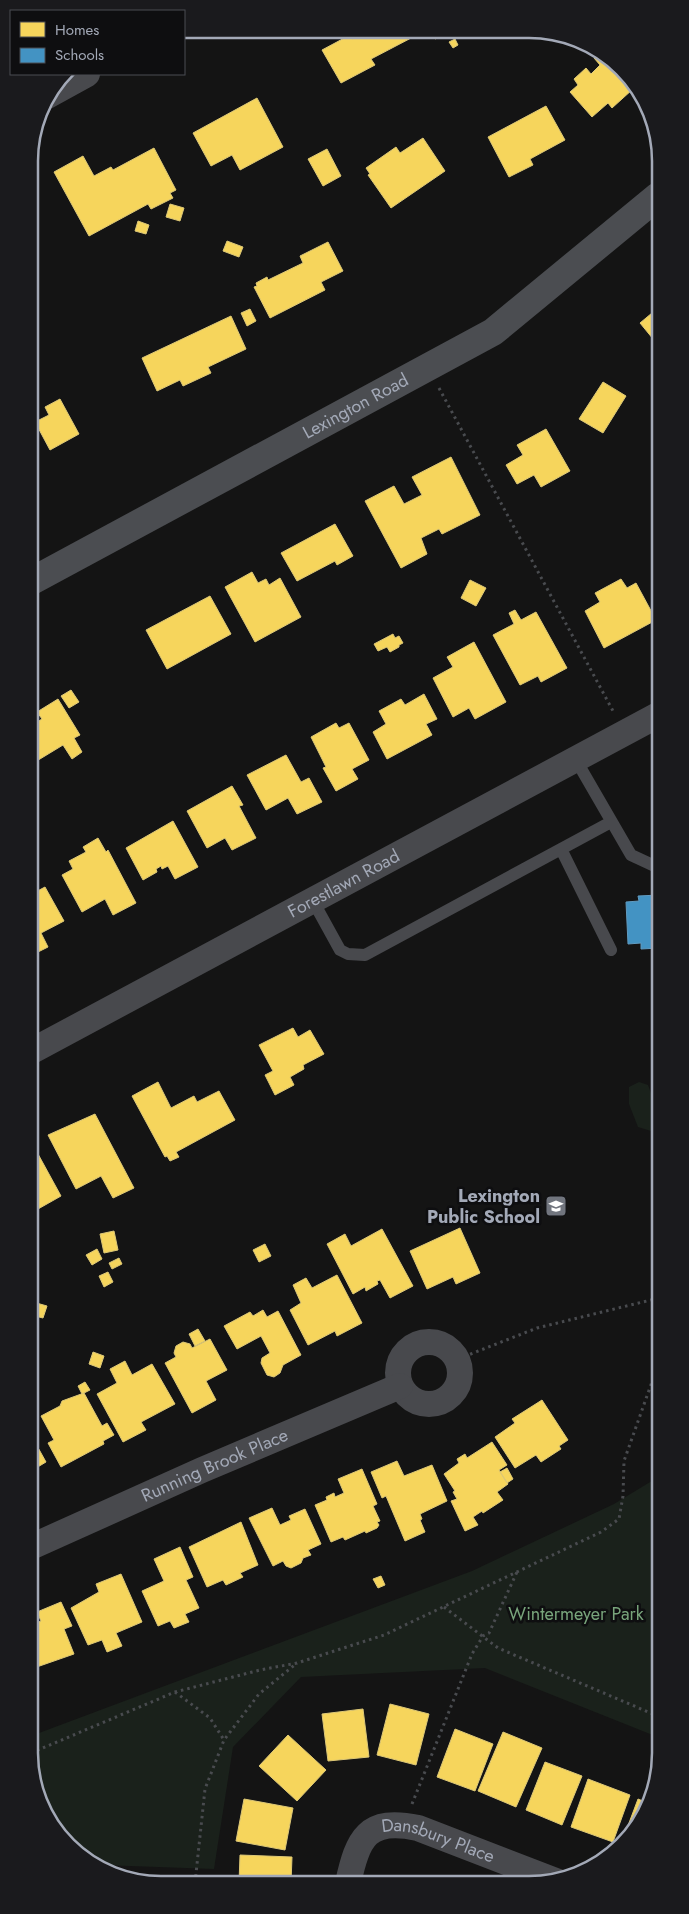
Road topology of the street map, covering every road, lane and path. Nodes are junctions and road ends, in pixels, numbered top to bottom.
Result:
1 (86, 75) edge
2 (61, 89) edge
3 (652, 201) edge
4 (435, 381) dead end
5 (38, 578) edge
6 (652, 718) edge
7 (618, 719) dead end
8 (576, 760) junction
9 (611, 822) junction
10 (560, 849) junction
11 (652, 865) edge
12 (313, 900) junction
13 (611, 950) dead end
14 (38, 1048) edge
15 (651, 1300) edge
16 (458, 1359) junction
17 (651, 1384) edge
18 (400, 1386) junction
19 (38, 1544) edge
20 (517, 1572) junction
21 (444, 1606) junction
22 (483, 1636) junction
23 (297, 1663) junction
24 (175, 1692) junction
25 (651, 1713) edge
26 (224, 1740) junction
27 (38, 1750) edge
28 (403, 1825) junction
29 (541, 1875) edge
30 (196, 1876) edge
31 (350, 1876) edge

1 - 2 street
3 - 5 street, Lexington Road
4 - 7 path
6 - 8 street, Forestlawn Road
8 - 9 lane
8 - 12 street, Forestlawn Road
9 - 10 lane
9 - 11 lane
10 - 12 lane
10 - 13 lane
12 - 14 street, Forestlawn Road
15 - 16 path
16 - 18 street
16 - 18 street
17 - 20 path
18 - 19 street, Running Brook Place
20 - 21 path
20 - 22 path
21 - 22 path
21 - 23 path
22 - 25 path
22 - 28 path
23 - 24 path
23 - 26 path
24 - 26 path
24 - 27 path
26 - 30 path
28 - 29 street, Dansbury Place
28 - 31 street, Dansbury Place

